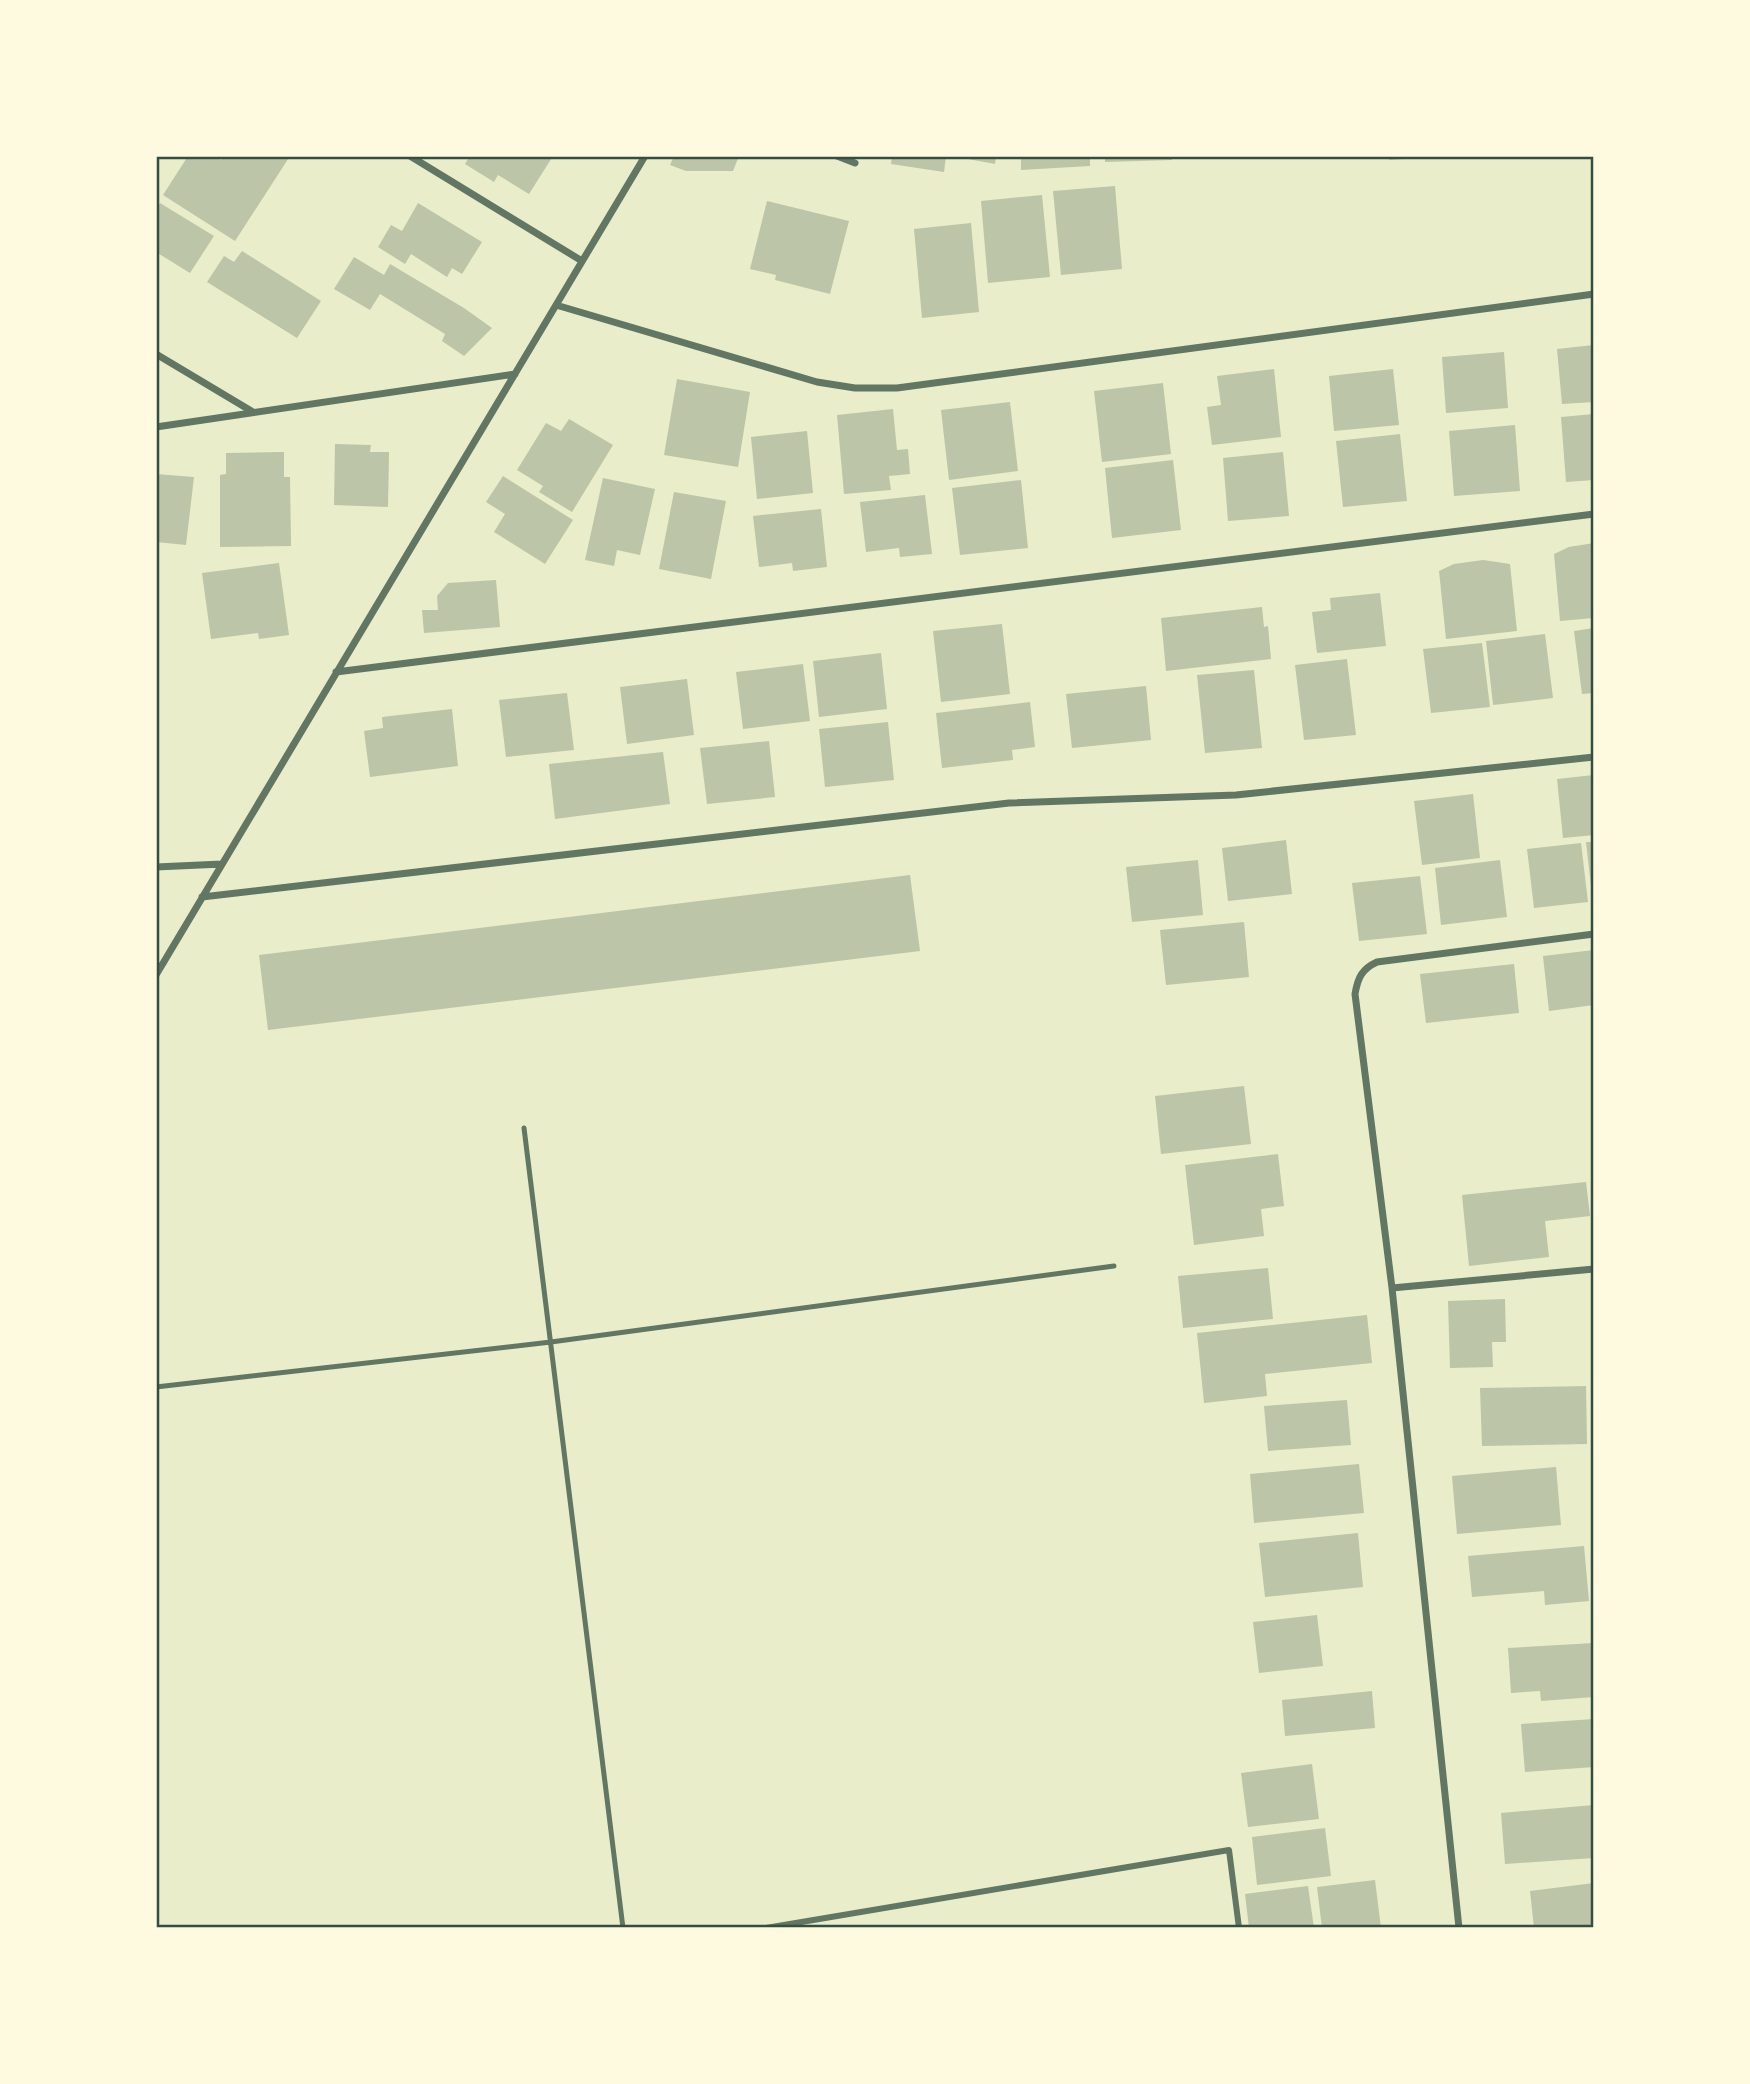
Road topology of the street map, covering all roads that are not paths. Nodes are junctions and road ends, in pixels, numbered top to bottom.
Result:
1 (410, 156) edge
2 (645, 156) edge
3 (837, 156) edge
4 (855, 163) dead end
5 (582, 261) junction
6 (1594, 294) edge
7 (556, 305) junction
8 (156, 354) edge
9 (515, 373) junction
10 (253, 412) junction
11 (156, 427) edge
12 (1594, 514) edge
13 (337, 672) junction
14 (1594, 757) edge
15 (222, 864) junction
16 (156, 867) edge
17 (202, 897) junction
18 (1594, 934) edge
19 (156, 975) edge
20 (524, 1128) dead end
21 (1114, 1266) dead end
22 (1594, 1269) edge
23 (1392, 1288) junction
24 (551, 1342) junction
25 (156, 1387) edge
26 (623, 1928) edge
27 (766, 1928) edge
28 (1239, 1928) edge
29 (1459, 1928) edge

1 - 5 street
2 - 5 street
3 - 4 street
5 - 7 street
6 - 7 street
7 - 9 street
8 - 10 street
9 - 10 street
9 - 13 street
10 - 11 street
12 - 13 street
13 - 15 street
14 - 17 street
15 - 16 street
15 - 17 street
17 - 19 street
18 - 23 street
20 - 24 lane
21 - 24 lane
22 - 23 street
23 - 29 street
24 - 25 lane
24 - 26 lane
27 - 28 street

